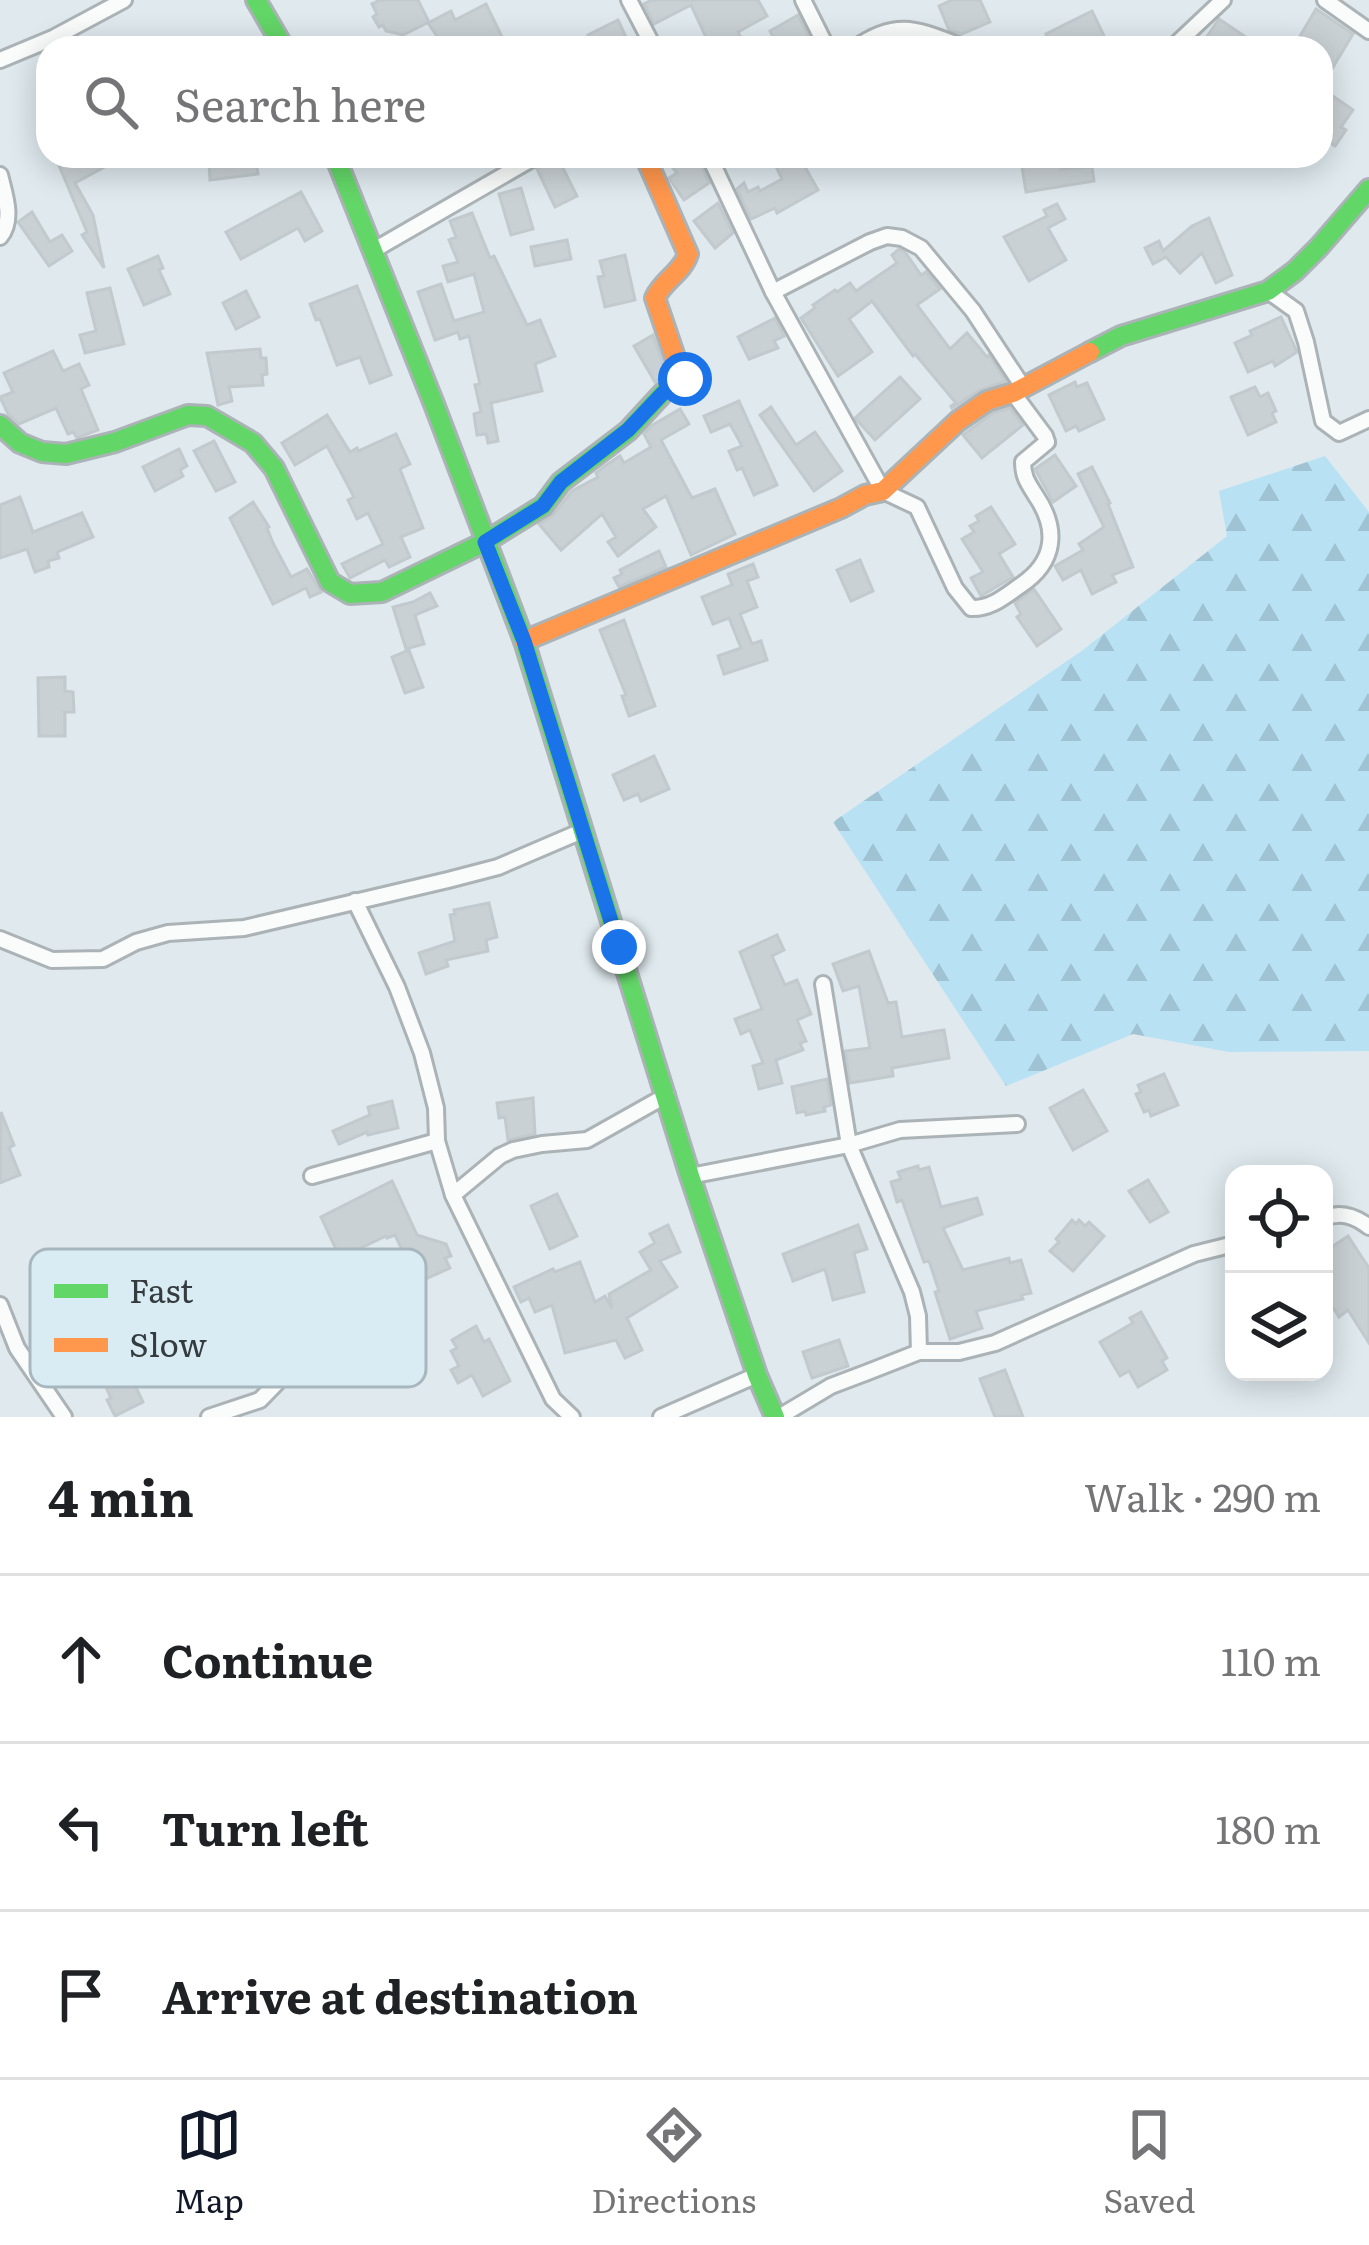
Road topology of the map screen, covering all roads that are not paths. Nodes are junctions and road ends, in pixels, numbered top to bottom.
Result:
1 (124, 0) edge
2 (256, 0) edge
3 (629, 0) edge
4 (803, 0) edge
5 (1223, 0) edge
6 (1325, 0) edge
7 (1369, 31) edge
8 (70, 36) edge
9 (277, 36) edge
10 (648, 36) edge
11 (821, 36) edge
12 (874, 36) edge
13 (934, 36) edge
14 (1185, 36) edge
15 (36, 50) edge
16 (0, 60) edge
17 (340, 168) edge
18 (515, 168) edge
19 (650, 168) edge
20 (715, 168) edge
21 (0, 175) edge
22 (1369, 189) edge
23 (0, 237) edge
24 (374, 250) junction
25 (1268, 291) junction
26 (773, 292) junction
27 (1018, 390) junction
28 (1369, 419) edge
29 (0, 425) edge
30 (883, 491) junction
31 (485, 542) junction
32 (524, 641) junction
33 (582, 831) junction
34 (355, 901) junction
35 (0, 939) edge
36 (824, 984) dead end
37 (667, 1096) junction
38 (1017, 1124) dead end
39 (437, 1141) junction
40 (849, 1145) junction
41 (312, 1176) dead end
42 (690, 1176) junction
43 (453, 1195) junction
44 (1333, 1215) edge
45 (1369, 1227) edge
46 (1225, 1246) edge
47 (0, 1305) edge
48 (919, 1352) junction
49 (30, 1367) edge
50 (757, 1375) junction
51 (44, 1387) edge
52 (273, 1387) edge
53 (64, 1417) edge
54 (208, 1417) edge
55 (572, 1417) edge
56 (661, 1417) edge
57 (777, 1417) edge

1 - 8 street
2 - 9 street
3 - 10 street
4 - 11 street
5 - 14 street
6 - 7 street
12 - 13 street
15 - 16 street
17 - 24 street
18 - 24 street
19 - 31 street
20 - 26 street
21 - 23 street
22 - 25 street
24 - 31 street
25 - 27 street
25 - 28 street
26 - 27 street
26 - 30 street
27 - 30 street
27 - 30 street
29 - 31 street
30 - 32 street
31 - 32 street
32 - 33 street
33 - 34 street
33 - 37 street
34 - 35 street
34 - 39 street
36 - 40 street
37 - 42 street
37 - 43 street
38 - 40 street
39 - 41 street
39 - 43 street
40 - 42 street
40 - 48 street
42 - 50 street
43 - 55 street
44 - 45 street
46 - 48 street
47 - 49 street
48 - 57 street
50 - 56 street
50 - 57 street
51 - 53 street
52 - 54 street

